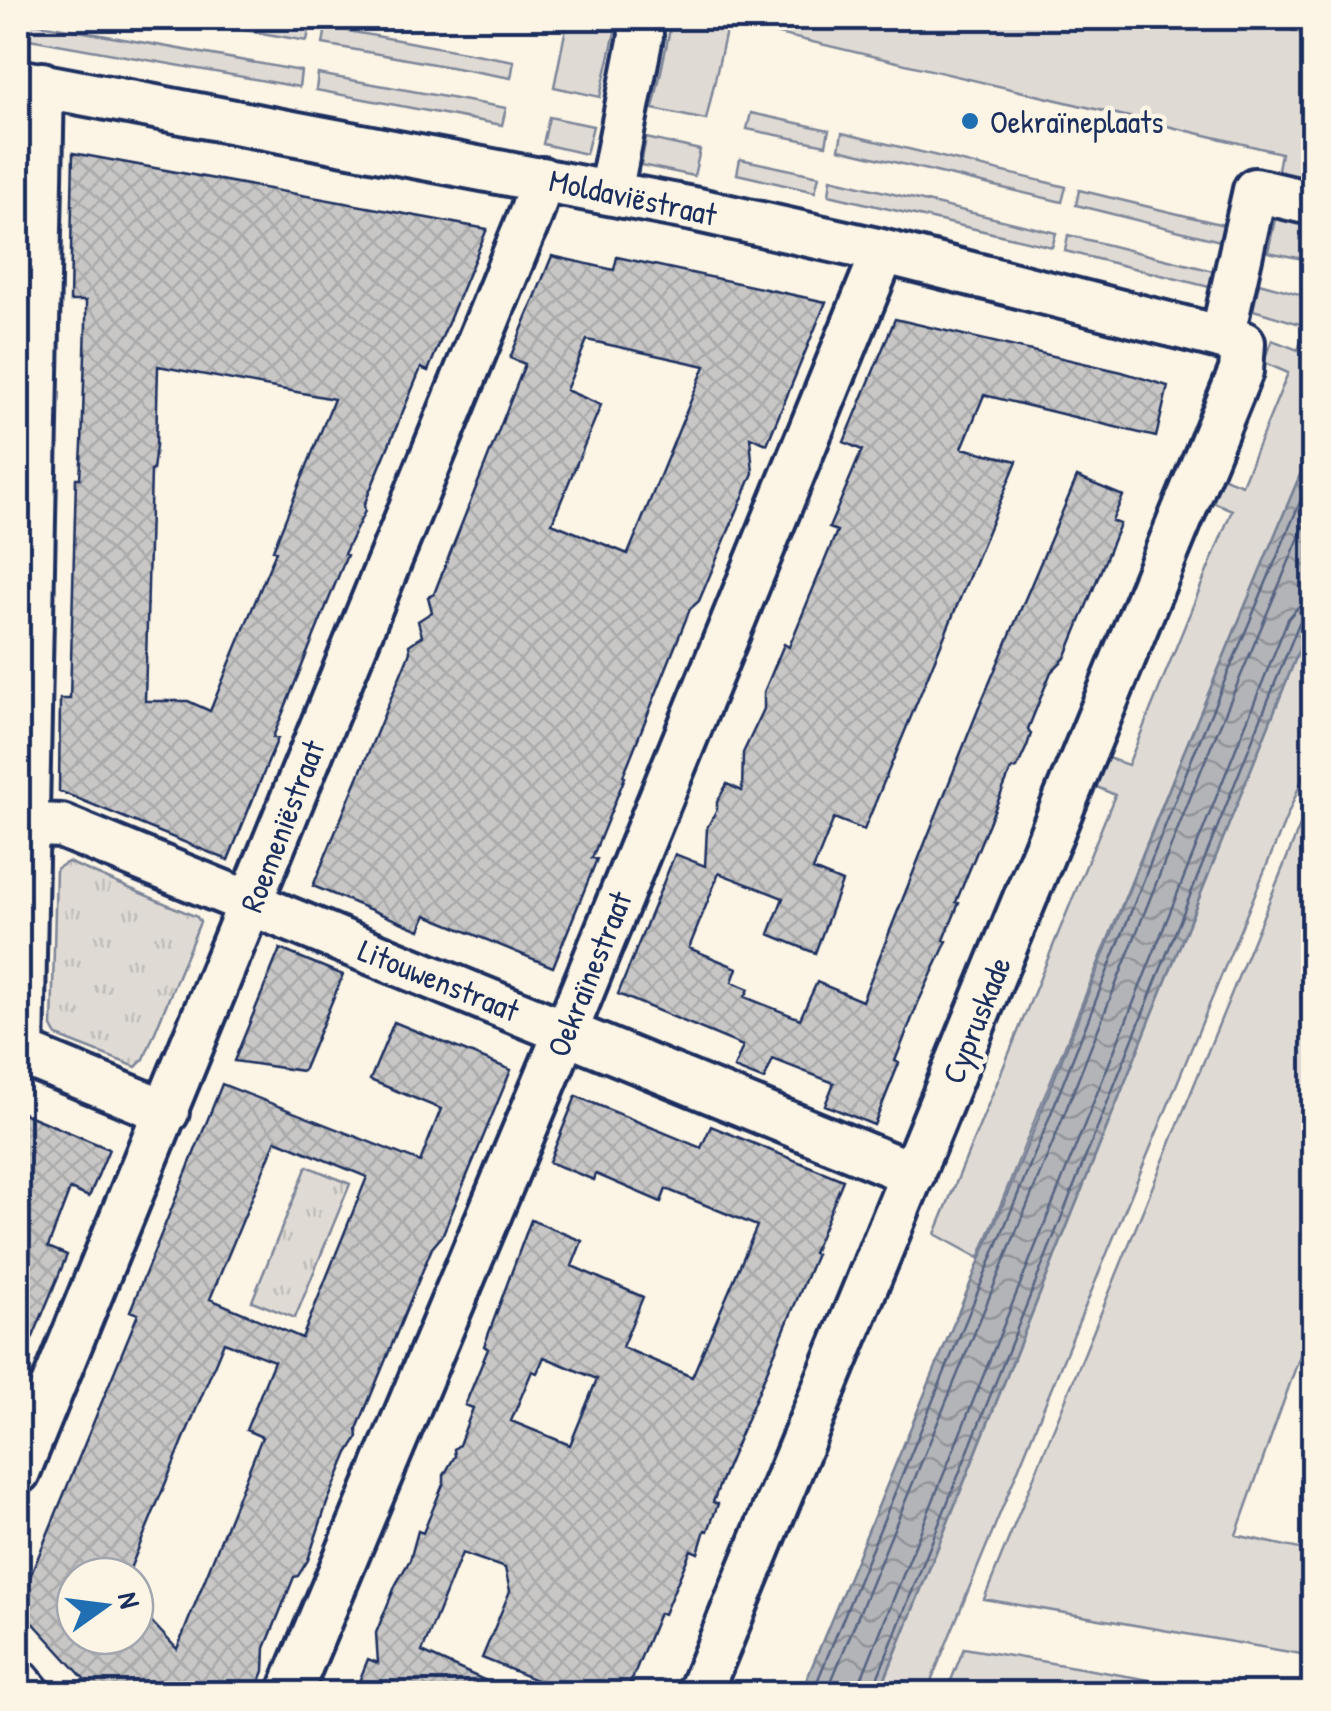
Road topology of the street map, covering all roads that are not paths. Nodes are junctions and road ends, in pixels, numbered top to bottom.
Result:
1 (640, 18) edge
2 (30, 82) edge
3 (542, 178) junction
4 (610, 192) junction
5 (1302, 201) dead end
6 (880, 251) junction
7 (1232, 340) junction
8 (21, 824) edge
9 (252, 905) junction
10 (566, 1031) junction
11 (167, 1112) junction
12 (913, 1174) junction
13 (18, 1472) edge
14 (18, 1682) edge
15 (29, 1694) edge
16 (288, 1694) edge
17 (699, 1694) edge

1 - 4 street
2 - 3 street, Moldaviëstraat
2 - 8 street
3 - 4 street, Moldaviëstraat
3 - 9 street, Roemeniëstraat
4 - 6 street, Moldaviëstraat
5 - 7 street
6 - 7 street, Moldaviëstraat
6 - 10 street, Oekraïnestraat
7 - 12 street, Cypruskade
8 - 9 street, Litouwenstraat
8 - 11 street
9 - 10 street, Litouwenstraat
9 - 11 street, Roemeniëstraat
10 - 12 street, Litouwenstraat
10 - 16 street, Oekraïnestraat
11 - 13 street, Roemeniëstraat
12 - 17 street, Cypruskade
14 - 15 street

